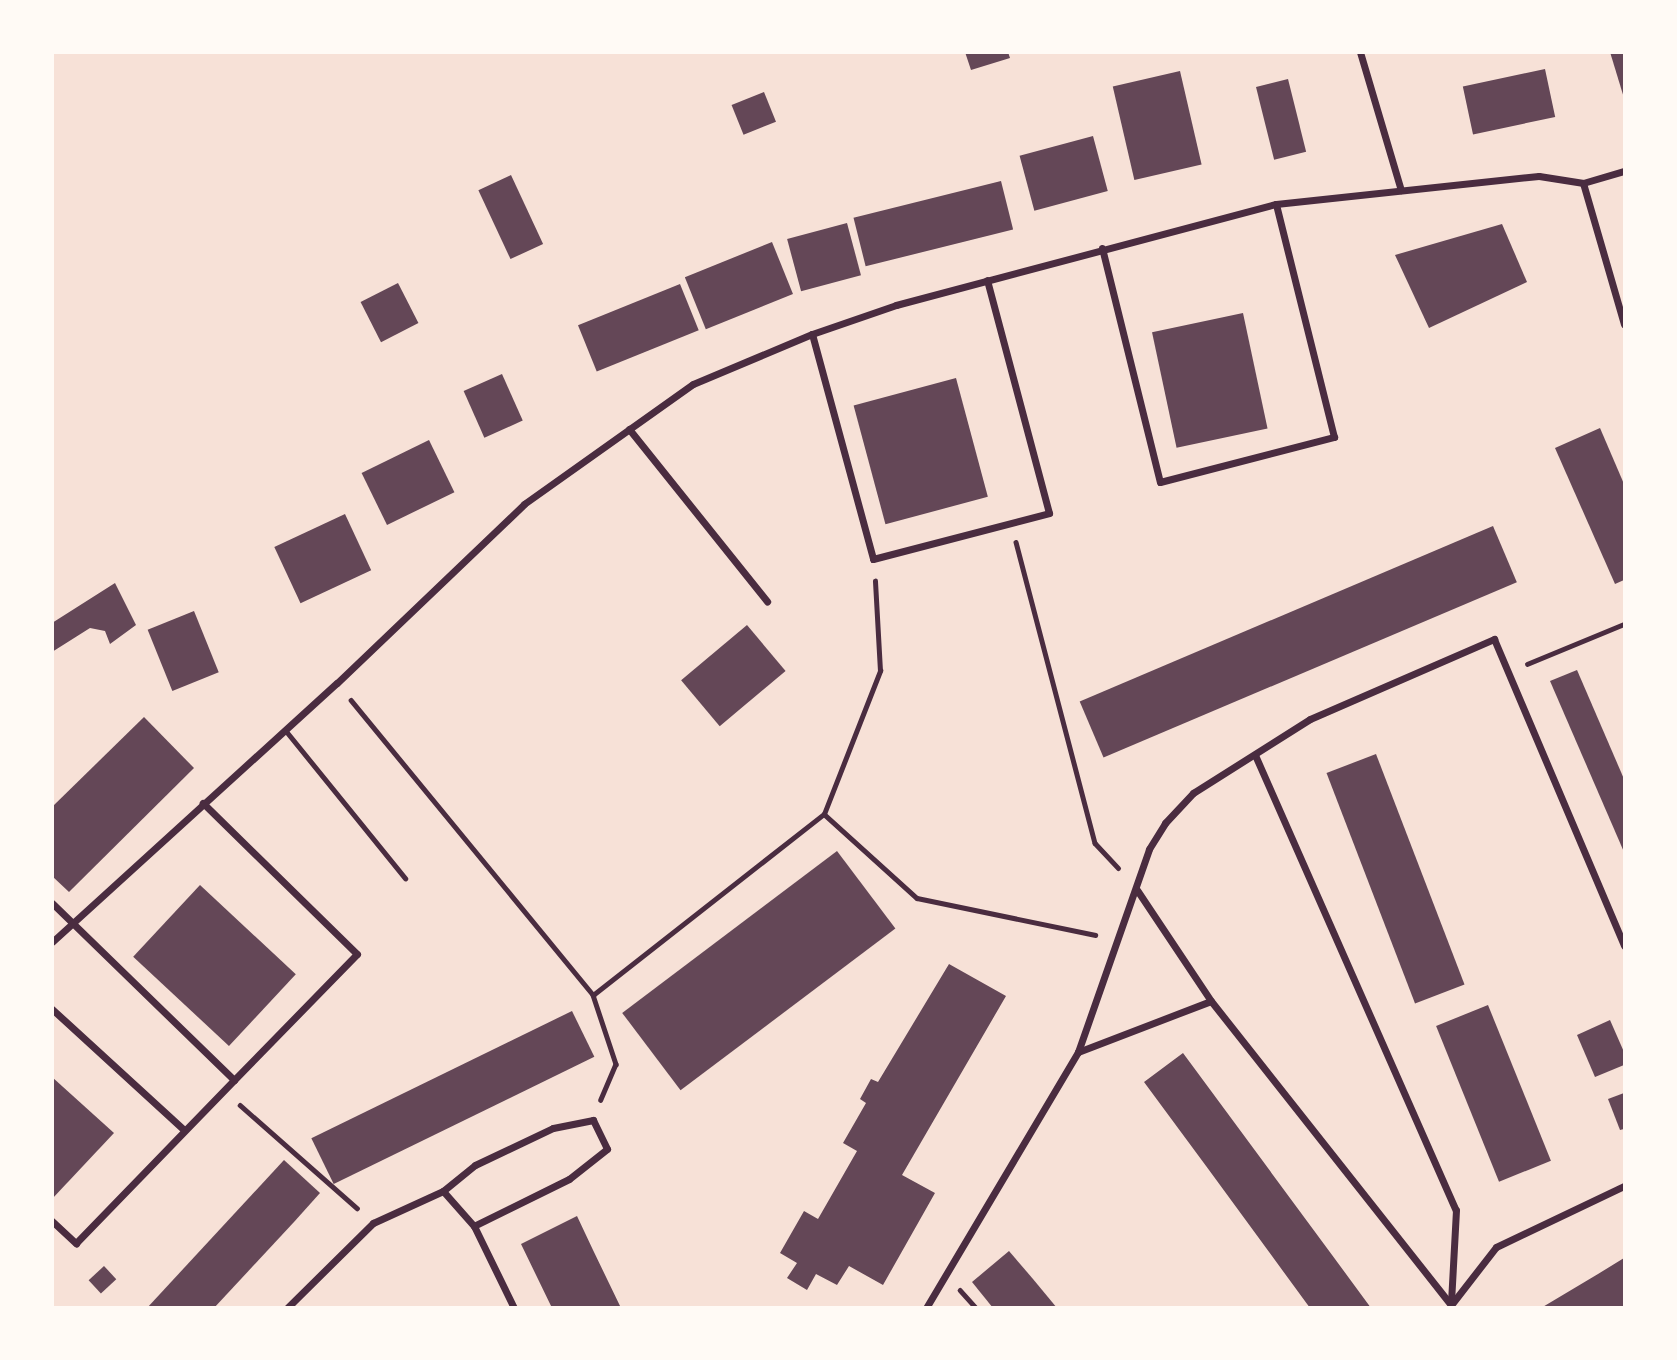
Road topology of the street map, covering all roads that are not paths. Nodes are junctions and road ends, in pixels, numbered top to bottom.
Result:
1 (1360, 52) edge
2 (1625, 171) edge
3 (1583, 183) junction
4 (1401, 190) junction
5 (1276, 204) junction
6 (1102, 248) junction
7 (987, 280) junction
8 (1625, 324) edge
9 (812, 334) junction
10 (629, 429) junction
11 (767, 601) dead end
12 (285, 730) junction
13 (1255, 755) junction
14 (203, 803) junction
15 (405, 878) dead end
16 (1137, 890) junction
17 (52, 903) edge
18 (72, 925) junction
19 (52, 942) edge
20 (1625, 946) edge
21 (1211, 1001) junction
22 (52, 1009) edge
23 (1078, 1052) junction
24 (234, 1080) junction
25 (184, 1130) junction
26 (1625, 1186) edge
27 (443, 1191) junction
28 (52, 1221) edge
29 (474, 1226) junction
30 (1450, 1306) edge
31 (287, 1307) edge
32 (514, 1307) edge
33 (926, 1307) edge

1 - 4 street
2 - 3 street
3 - 4 street
3 - 8 street
4 - 5 street
5 - 6 street
5 - 6 street
6 - 7 street
7 - 9 street
7 - 9 street
9 - 10 street
10 - 11 street
10 - 12 street
12 - 14 street
12 - 15 lane
13 - 16 street
13 - 20 street
13 - 30 street
14 - 18 street
14 - 24 street
16 - 21 street
16 - 23 street
17 - 18 street
18 - 19 street
18 - 24 street
21 - 23 street
21 - 30 street
22 - 25 street
23 - 33 street
24 - 25 street
25 - 28 street
26 - 30 street
27 - 29 street
27 - 29 street
27 - 31 street
29 - 32 street

